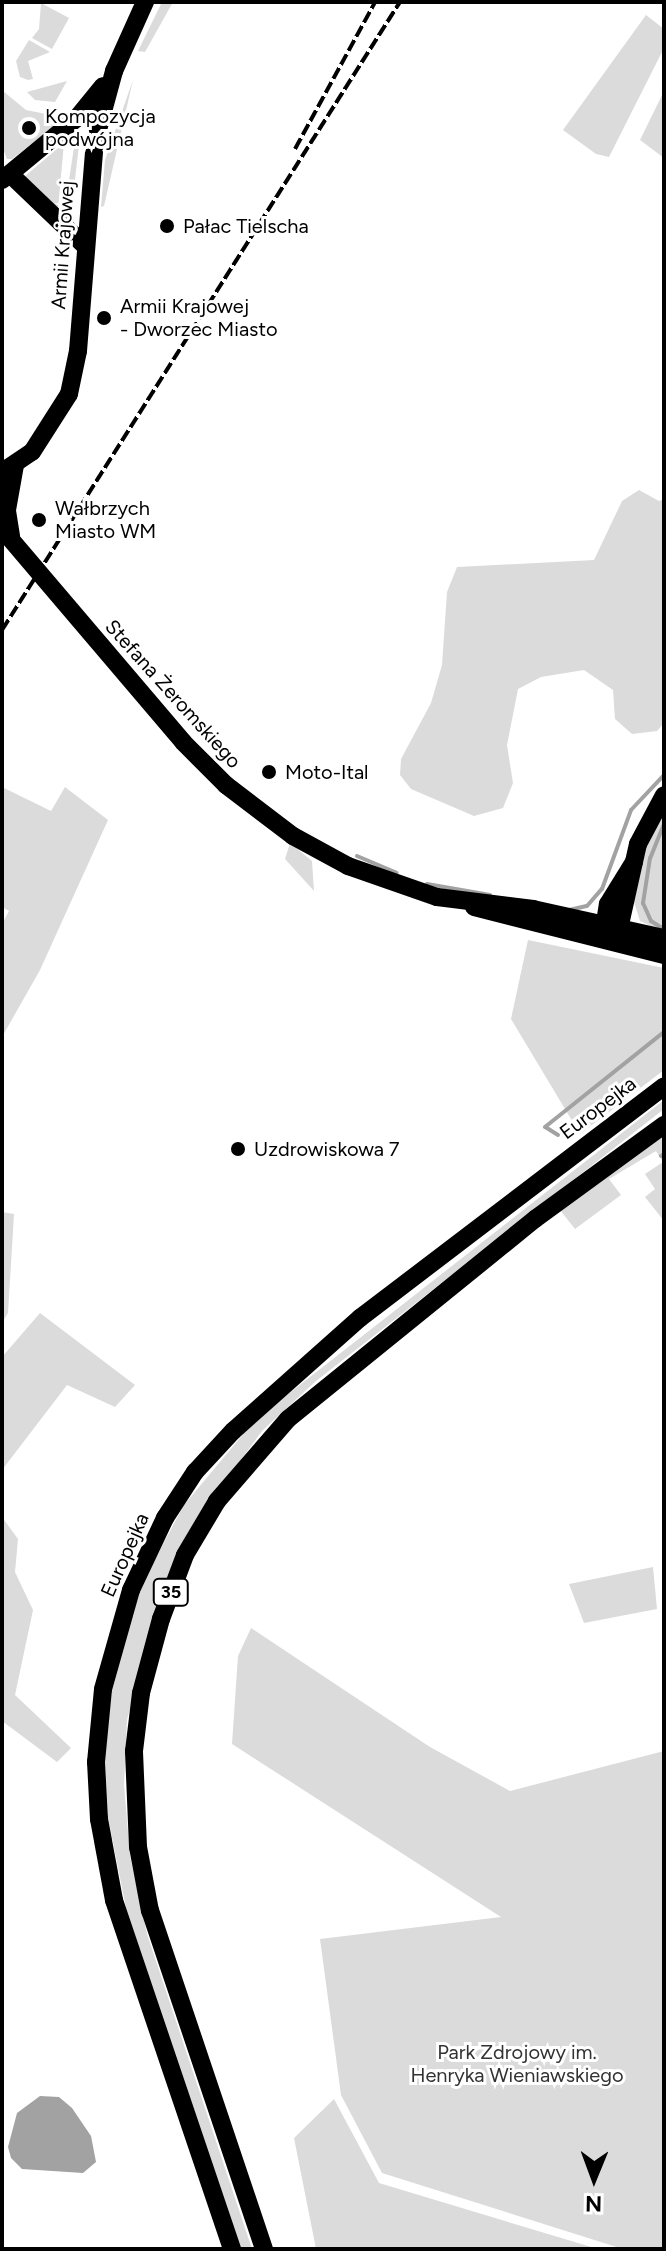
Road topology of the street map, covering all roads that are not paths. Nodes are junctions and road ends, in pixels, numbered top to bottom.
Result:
1 (145, 2) edge
2 (114, 71) junction
3 (6, 177) edge
4 (84, 245) junction
5 (8, 469) edge
6 (6, 533) edge
7 (664, 795) edge
8 (634, 862) junction
9 (457, 900) junction
10 (603, 923) junction
11 (623, 928) junction
12 (664, 938) edge
13 (609, 943) junction
14 (664, 955) edge
15 (664, 1086) edge
16 (664, 1125) edge
17 (232, 2249) edge
18 (264, 2249) edge

1 - 2 main road, Armii Krajowej
2 - 3 main road
2 - 4 main road, Armii Krajowej
3 - 4 main road
4 - 5 main road, Armii Krajowej
5 - 6 main road, Stefana Żeromskiego
6 - 9 main road, Stefana Żeromskiego
7 - 8 main road
8 - 10 main road
8 - 11 main road
9 - 10 main road
9 - 13 main road
10 - 11 main road
10 - 13 main road
11 - 12 main road
11 - 13 main road
13 - 14 main road
15 - 17 main road, Europejka / 35
16 - 18 main road, 35

